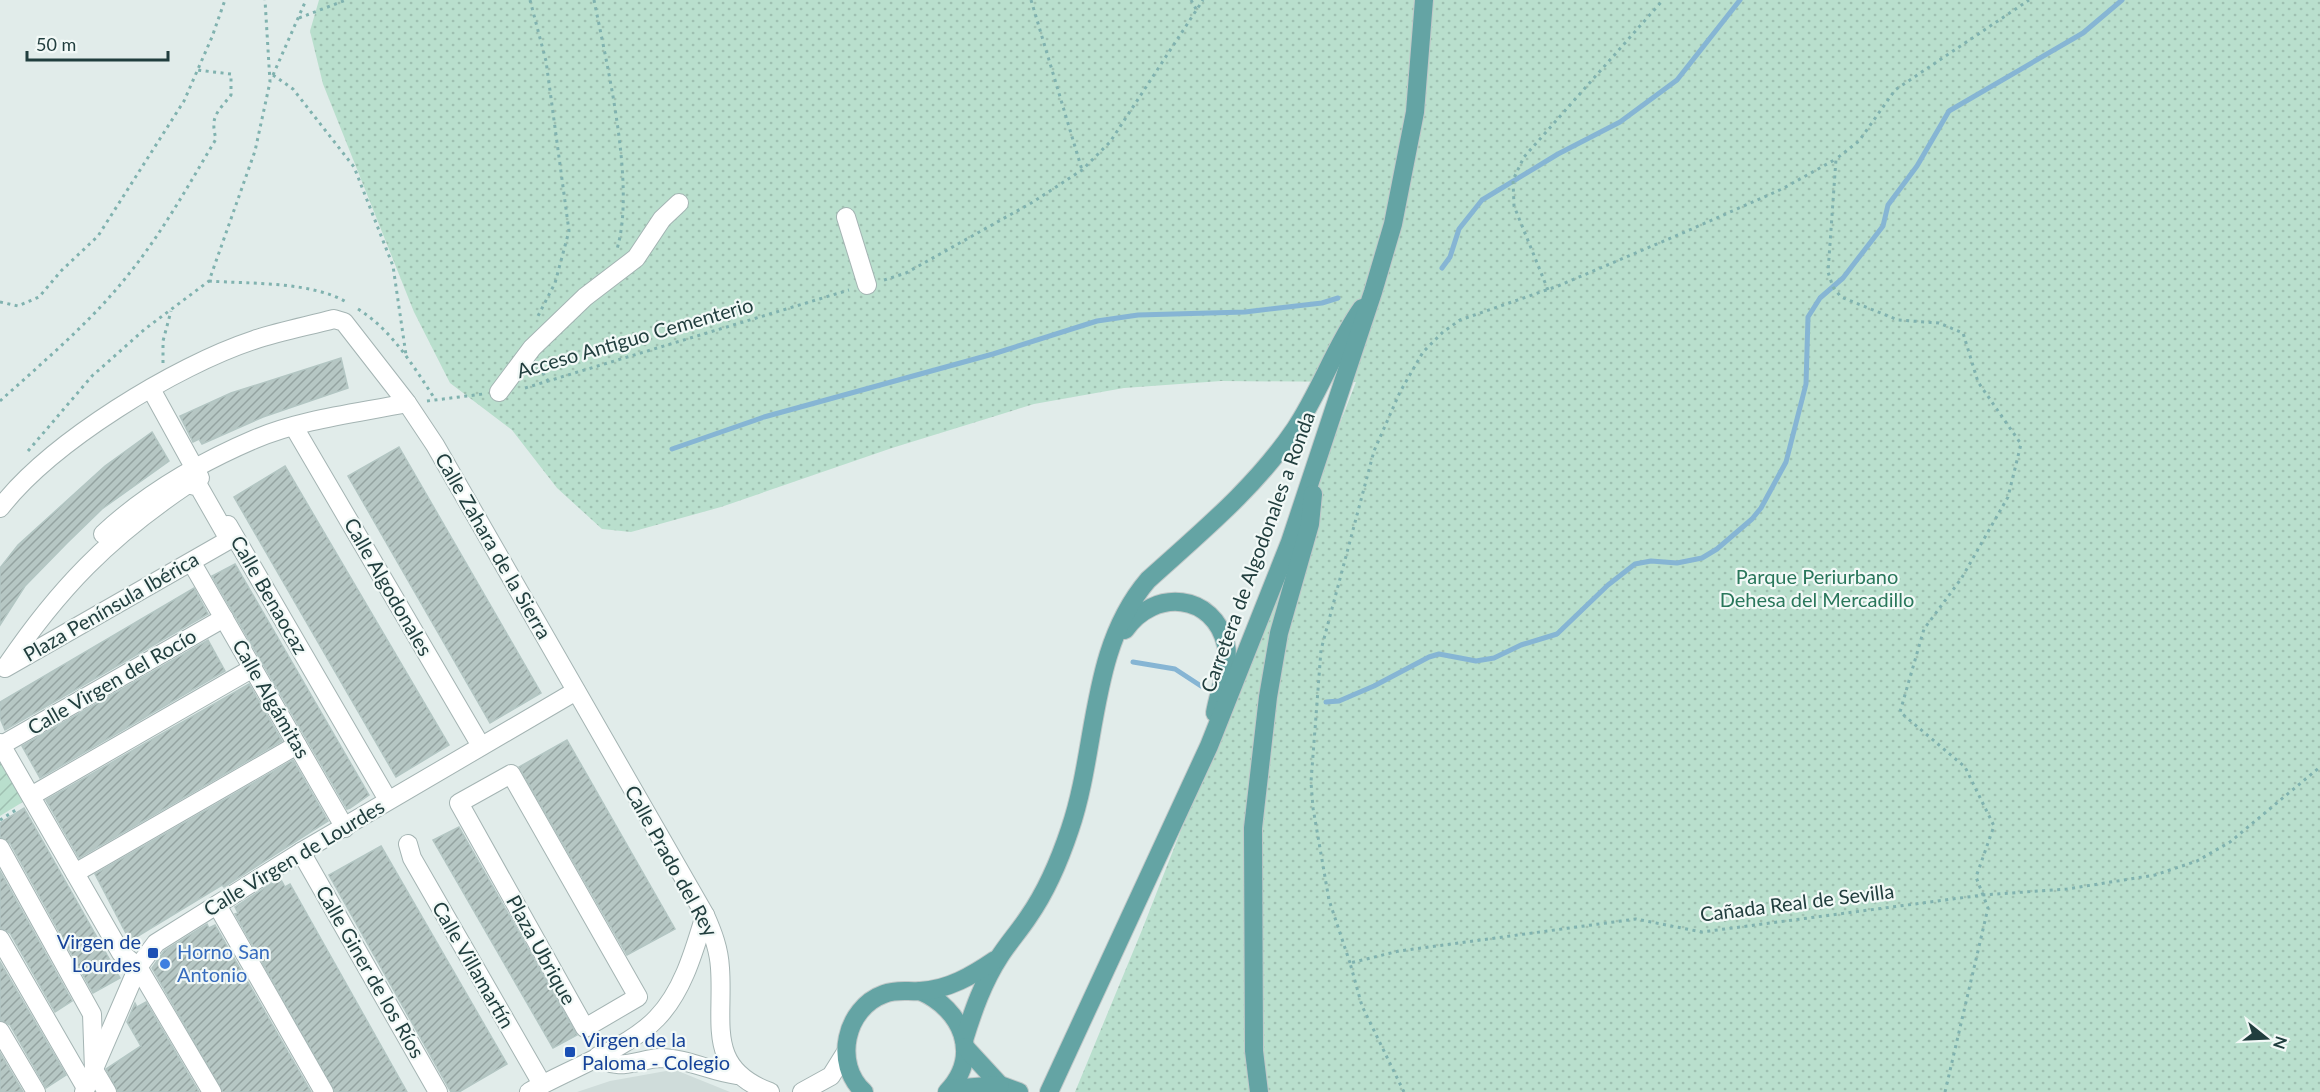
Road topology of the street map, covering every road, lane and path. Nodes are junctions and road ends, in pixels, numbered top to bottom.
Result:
1 (225, 0) edge
2 (266, 0) edge
3 (306, 0) edge
4 (346, 0) edge
5 (530, 0) edge
6 (594, 0) edge
7 (1031, 0) edge
8 (1191, 0) edge
9 (1203, 0) edge
10 (1424, 0) edge
11 (1663, 0) edge
12 (2029, 0) edge
13 (1197, 10) junction
14 (299, 18) junction
15 (197, 70) junction
16 (273, 75) junction
17 (270, 82) junction
18 (1836, 159) junction
19 (1083, 170) junction
20 (680, 203) dead end
21 (846, 217) dead end
22 (604, 282) junction
23 (867, 285) junction
24 (1548, 290) junction
25 (1373, 292) junction
26 (0, 302) edge
27 (171, 309) junction
28 (532, 348) junction
29 (406, 354) dead end
30 (548, 381) junction
31 (158, 386) junction
32 (499, 392) junction
33 (0, 401) edge
34 (408, 403) junction
35 (294, 427) junction
36 (26, 453) dead end
37 (1317, 462) junction
38 (195, 469) junction
39 (0, 508) edge
40 (232, 542) junction
41 (196, 570) junction
42 (224, 618) junction
43 (1115, 639) junction
44 (0, 658) edge
45 (253, 668) junction
46 (0, 681) edge
47 (576, 691) junction
48 (1, 745) edge
49 (297, 745) junction
50 (481, 746) junction
51 (1209, 746) junction
52 (2320, 767) edge
53 (511, 774) joint
54 (31, 796) junction
55 (388, 800) junction
56 (345, 828) junction
57 (408, 844) dead end
58 (0, 848) edge
59 (301, 852) junction
60 (75, 873) junction
61 (1983, 895) junction
62 (217, 904) junction
63 (705, 915) junction
64 (0, 939) edge
65 (999, 957) junction
66 (1350, 963) junction
67 (138, 967) junction
68 (920, 992) junction
69 (0, 1031) edge
70 (964, 1044) junction
71 (846, 1052) junction
72 (598, 1056) junction
73 (94, 1070) junction
74 (738, 1075) junction
75 (536, 1088) edge
76 (1010, 1089) edge
77 (85, 1090) edge
78 (949, 1090) edge
79 (36, 1092) edge
80 (107, 1092) edge
81 (212, 1092) edge
82 (324, 1092) edge
83 (438, 1092) edge
84 (770, 1092) edge
85 (802, 1092) edge
86 (864, 1092) edge
87 (1049, 1092) edge
88 (1259, 1092) edge
89 (1404, 1092) edge
90 (1945, 1092) edge

1 - 15 path
2 - 17 path
3 - 14 path
4 - 14 path
5 - 28 path
6 - 22 path
7 - 19 path
8 - 13 path
9 - 13 path, Acceso Antiguo Cementerio
10 - 25 main road, Carretera de Algodonales a Ronda
11 - 24 path
12 - 18 path
13 - 19 path, Acceso Antiguo Cementerio
14 - 16 path
15 - 26 path
15 - 33 path
16 - 17 path
16 - 29 path
17 - 27 path
18 - 24 path
18 - 61 path
19 - 23 path, Acceso Antiguo Cementerio
20 - 22 street
21 - 23 street
22 - 28 street
23 - 30 path, Acceso Antiguo Cementerio
24 - 66 path
25 - 37 main road, Carretera de Algodonales a Ronda
25 - 43 main road
27 - 31 path
27 - 36 path
28 - 30 path
28 - 32 street
30 - 32 path, Acceso Antiguo Cementerio
31 - 34 street, Calle Zahara de la Sierra
31 - 38 street, Calle Benaocaz
31 - 39 street, Calle Zahara de la Sierra
32 - 34 path, Acceso Antiguo Cementerio
34 - 35 street, Plaza Península Ibérica
34 - 47 street, Calle Zahara de la Sierra
35 - 38 street, Plaza Península Ibérica
35 - 50 street, Calle Algodonales
37 - 51 main road, Carretera de Algodonales a Ronda
37 - 88 main road
38 - 40 street, Calle Benaocaz
38 - 44 street, Plaza Península Ibérica
40 - 40 street, Plaza Península Ibérica
40 - 41 street, Plaza Península Ibérica
40 - 55 street, Calle Benaocaz
41 - 42 street, Calle Algámitas
41 - 46 street, Plaza Península Ibérica
42 - 45 street, Calle Algámitas
42 - 48 street, Calle Virgen del Rocío
43 - 51 main road
43 - 65 main road
45 - 49 street, Calle Algámitas
45 - 54 street
47 - 50 street, Calle Virgen de Lourdes
47 - 63 street, Calle Prado del Rey
48 - 54 street
49 - 56 street, Calle Algámitas
49 - 60 street
50 - 55 street, Calle Virgen de Lourdes
51 - 87 main road, Carretera de Algodonales a Ronda
52 - 61 path, Cañada Real de Sevilla
53 - 53 street, Plaza Ubrique
54 - 60 street
55 - 56 street, Calle Virgen de Lourdes
56 - 59 street, Calle Virgen de Lourdes
57 - 75 street, Calle Villamartín
58 - 73 street
59 - 62 street, Calle Virgen de Lourdes
59 - 83 street, Calle Giner de los Ríos
60 - 67 street
61 - 66 path, Cañada Real de Sevilla
61 - 90 path
62 - 67 street, Calle Virgen de Lourdes
62 - 82 street
63 - 72 street
63 - 74 street, Calle Prado del Rey
64 - 77 street
65 - 68 main road
65 - 70 main road
66 - 89 path
67 - 73 street, Calle Virgen de Lourdes
67 - 81 street
68 - 70 main road
68 - 71 main road
69 - 79 street
70 - 76 main road
70 - 78 main road
71 - 85 street
71 - 86 main road
72 - 74 street
72 - 75 street
73 - 77 street, Calle Virgen de Lourdes
73 - 80 street
74 - 84 street
76 - 78 main road

